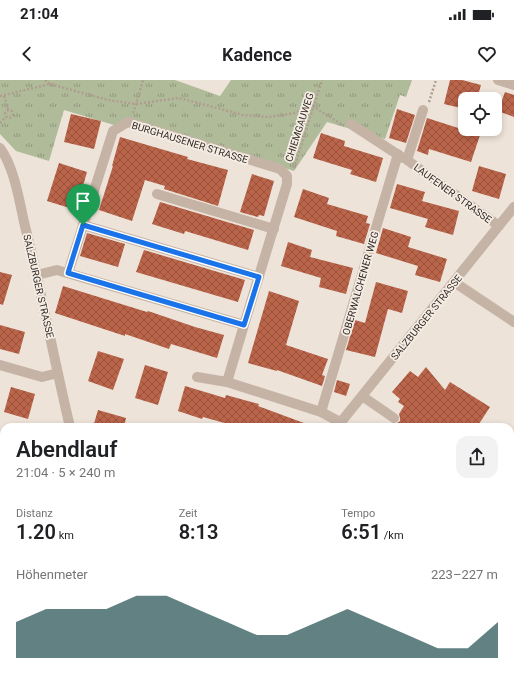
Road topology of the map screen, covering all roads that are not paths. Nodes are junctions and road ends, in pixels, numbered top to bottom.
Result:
1 (498, 80) edge
2 (514, 85) edge
3 (423, 110) road end
4 (351, 124) road end
5 (0, 148) edge
6 (398, 154) junction
7 (407, 160) junction
8 (157, 194) dead end
9 (514, 207) edge
10 (83, 225) junction
11 (499, 226) junction
12 (274, 229) junction
13 (68, 273) junction
14 (37, 275) junction
15 (259, 277) junction
16 (454, 282) junction
17 (514, 322) edge
18 (244, 325) junction
19 (0, 365) edge
20 (58, 373) junction
21 (197, 378) dead end
22 (227, 382) junction
23 (362, 396) junction
24 (322, 412) junction
25 (394, 418) dead end
26 (69, 423) edge
27 (336, 423) edge
28 (341, 423) edge

1 - 2 street
3 - 7 street, LAUFENER STRASSE
4 - 6 street, LAUFENER STRASSE
5 - 14 street, SALZBURGER STRASSE
6 - 7 street, LAUFENER STRASSE
6 - 24 street, OBERWALCHENER WEG
7 - 11 street, LAUFENER STRASSE
8 - 12 street
9 - 11 street, SALZBURGER STRASSE
10 - 12 street, BURGHAUSENER STRASSE
10 - 13 street, BURGHAUSENER STRASSE
10 - 15 street
11 - 16 street, SALZBURGER STRASSE
12 - 15 street
13 - 14 street
13 - 18 street
14 - 20 street, SALZBURGER STRASSE
15 - 18 street
16 - 17 street
16 - 23 street, SALZBURGER STRASSE
18 - 22 street
19 - 20 street
20 - 26 street, SALZBURGER STRASSE
21 - 22 street
22 - 24 street
23 - 25 street
23 - 28 street, SALZBURGER STRASSE
24 - 27 street

